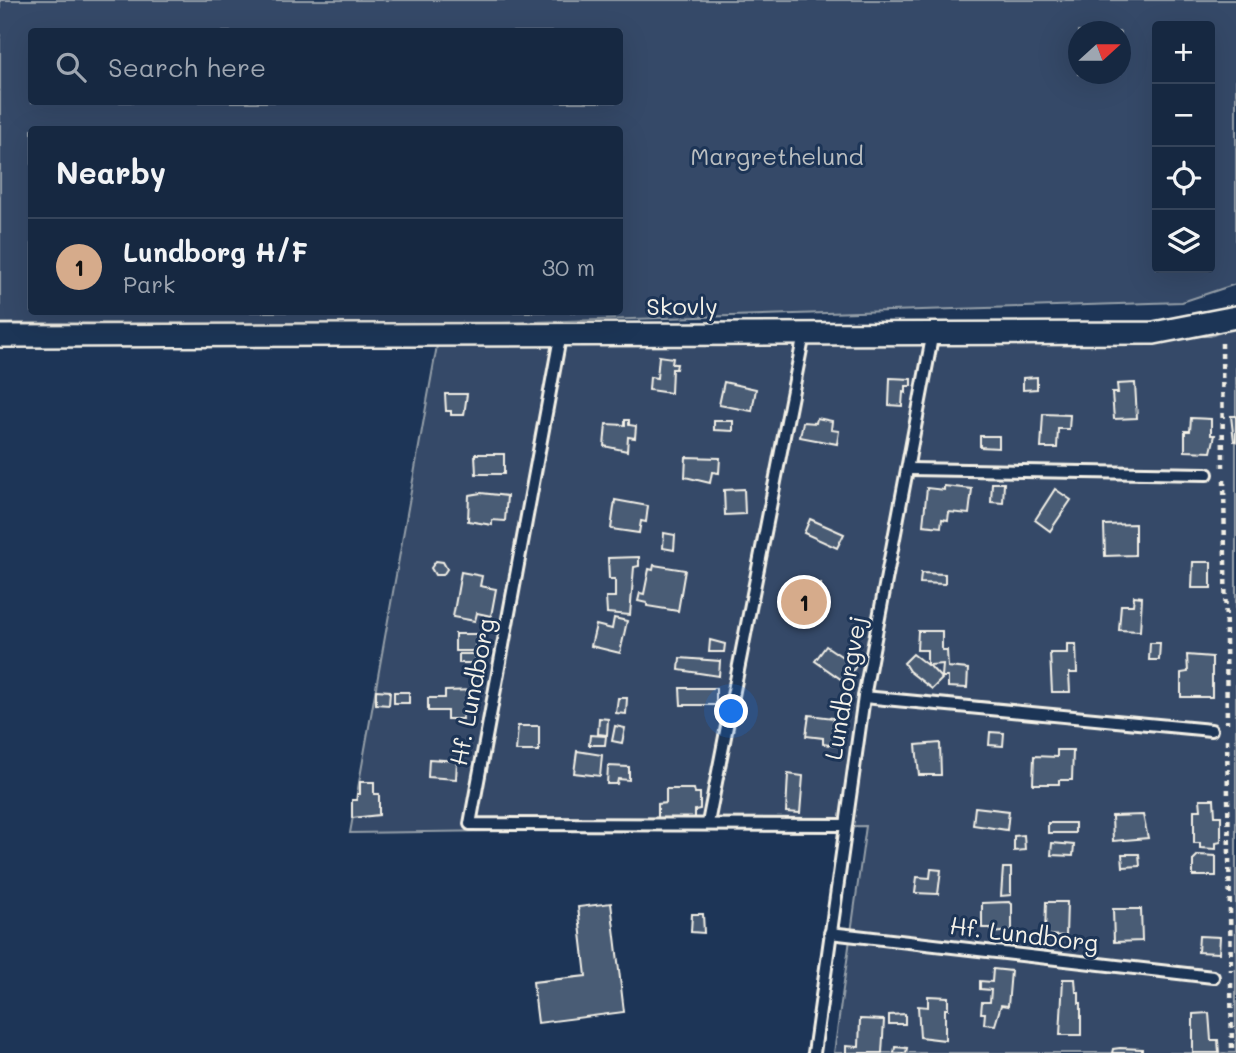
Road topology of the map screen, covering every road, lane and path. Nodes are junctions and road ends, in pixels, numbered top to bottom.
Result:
1 (1227, 320) edge
2 (561, 332) junction
3 (933, 332) junction
4 (804, 334) junction
5 (0, 336) edge
6 (909, 469) junction
7 (1207, 474) dead end
8 (864, 697) junction
9 (1211, 730) dead end
10 (708, 823) junction
11 (845, 825) junction
12 (830, 933) junction
13 (1213, 977) dead end
14 (814, 1053) edge
15 (1232, 1053) edge

1 - 3 street, Skovly
1 - 15 path
2 - 4 street, Skovly
2 - 5 street, Skovly
2 - 10 lane, Hf. Lundborg
3 - 4 street, Skovly
3 - 6 lane, Lundborgvej
4 - 10 lane
6 - 7 lane
6 - 8 lane, Lundborgvej
8 - 9 lane
8 - 11 lane, Lundborgvej
10 - 11 lane, Hf. Lundborg
11 - 12 lane, Lundborgvej
12 - 13 lane, Hf. Lundborg
12 - 14 lane, Lundborgvej

